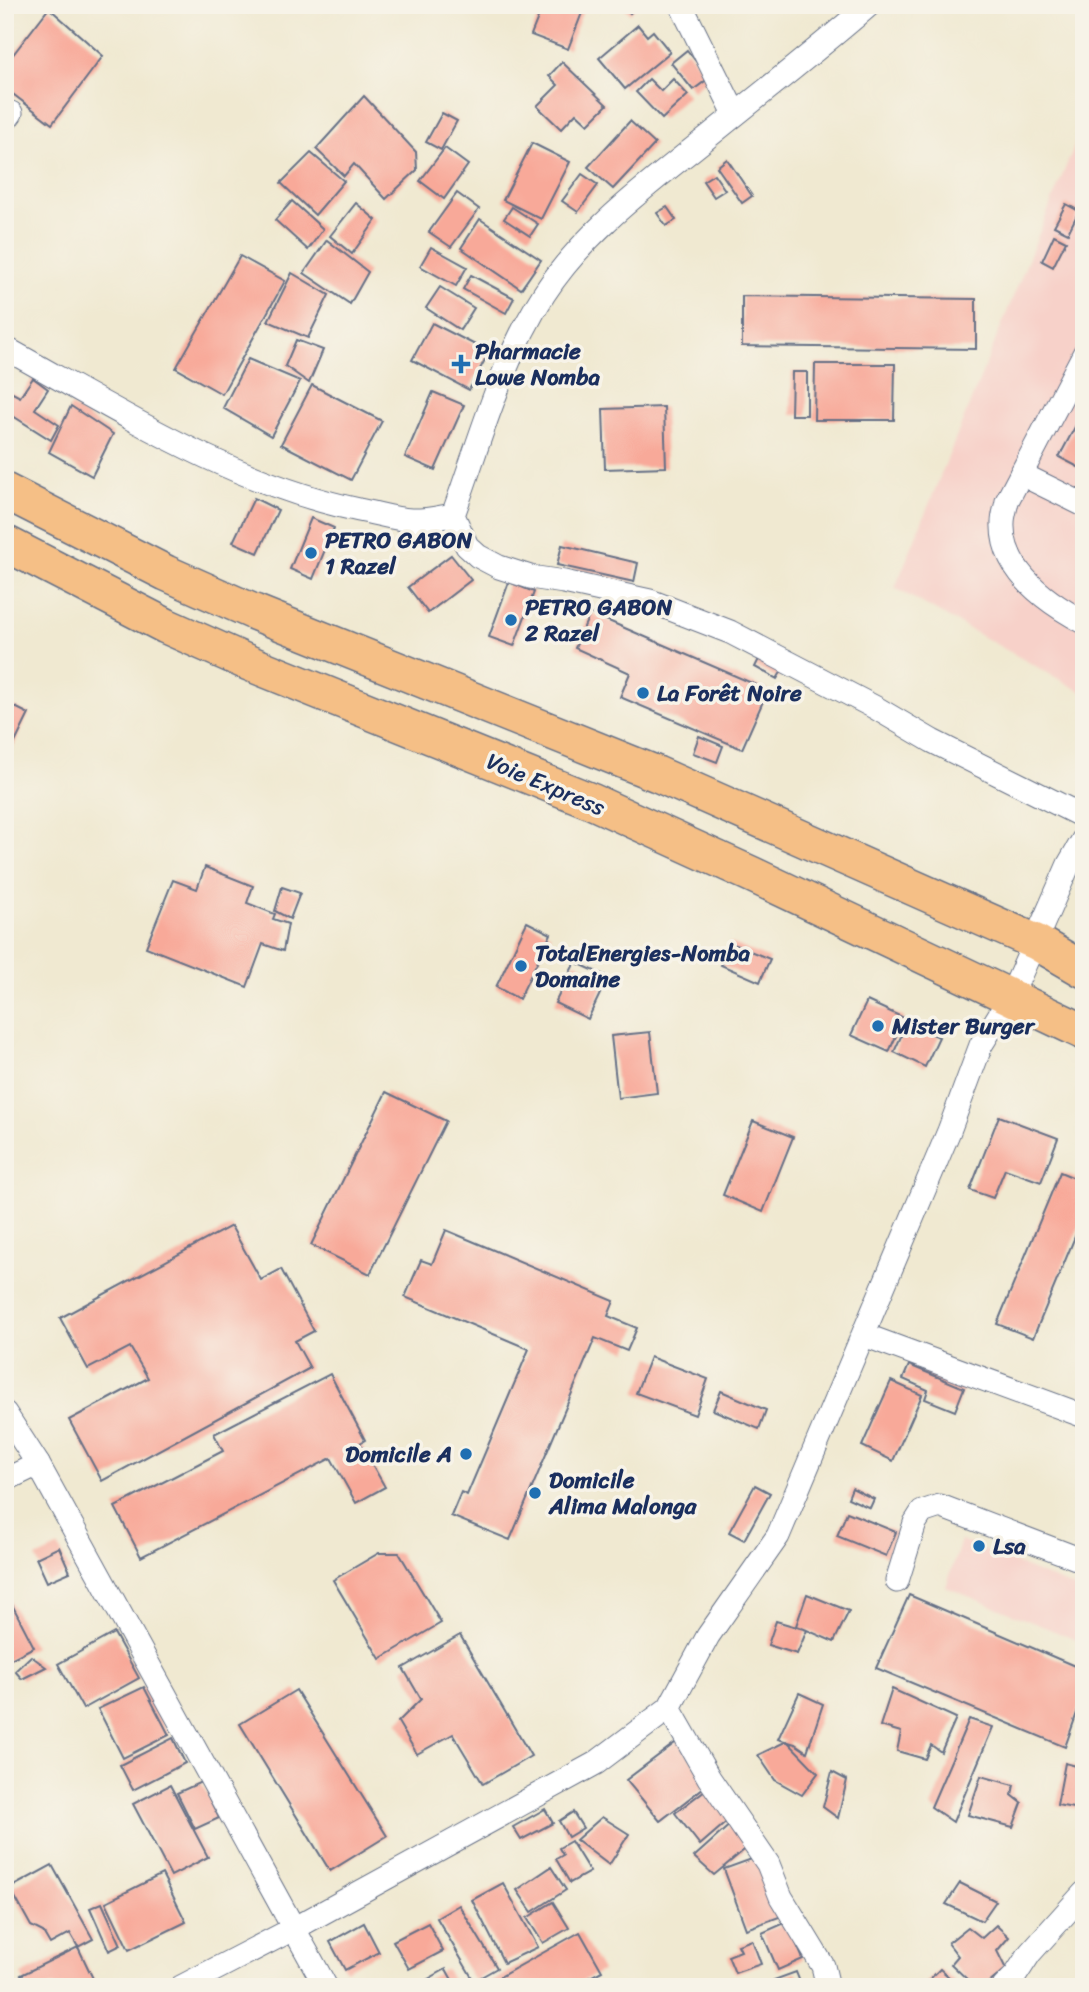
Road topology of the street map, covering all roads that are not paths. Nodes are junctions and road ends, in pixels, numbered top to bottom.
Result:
1 (681, 5) edge
2 (869, 5) edge
3 (735, 114) junction
4 (5, 348) edge
5 (1084, 354) edge
6 (1021, 474) junction
7 (5, 491) edge
8 (1084, 505) edge
9 (453, 515) junction
10 (5, 543) edge
11 (1084, 622) edge
12 (1084, 817) edge
13 (1084, 838) edge
14 (1036, 942) junction
15 (1084, 970) edge
16 (1011, 996) junction
17 (1084, 1032) edge
18 (864, 1335) junction
19 (5, 1413) edge
20 (1084, 1416) edge
21 (38, 1464) junction
22 (5, 1480) edge
23 (1084, 1561) edge
24 (897, 1581) dead end
25 (669, 1708) junction
26 (1084, 1893) edge
27 (293, 1929) junction
28 (181, 1987) edge
29 (327, 1987) edge
30 (828, 1987) edge
31 (1004, 1987) edge

1 - 3 street
2 - 3 street
3 - 9 street
4 - 9 street
5 - 6 street
6 - 8 street
6 - 11 street
7 - 14 highway
9 - 12 street
10 - 16 highway, Voie Express
13 - 14 street
14 - 15 highway
14 - 16 street
16 - 17 highway, Voie Express
16 - 18 street
18 - 20 street
18 - 25 street
19 - 21 street
21 - 22 street
21 - 27 street
23 - 24 street
25 - 27 street
25 - 30 street
26 - 31 street
27 - 28 street
27 - 29 street

